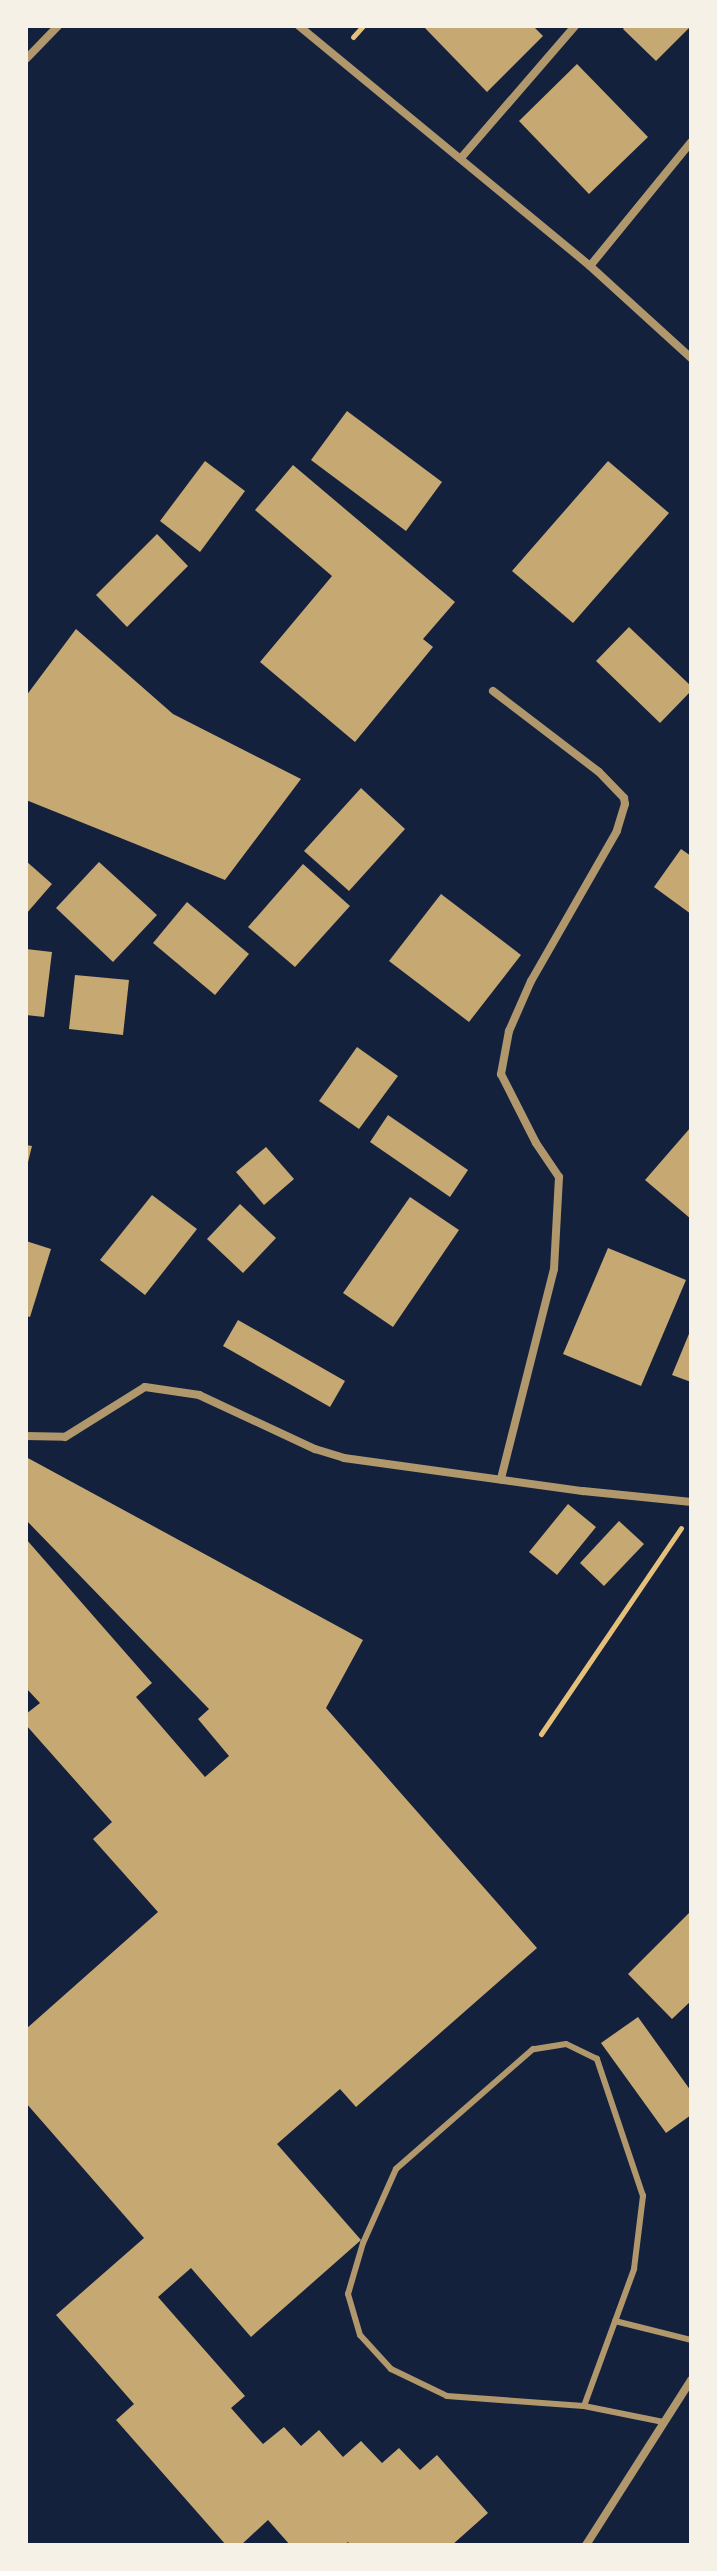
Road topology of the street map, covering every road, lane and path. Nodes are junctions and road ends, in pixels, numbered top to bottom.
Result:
1 (58, 26) edge
2 (299, 26) edge
3 (575, 26) edge
4 (26, 59) edge
5 (691, 142) edge
6 (461, 158) junction
7 (590, 266) junction
8 (691, 358) edge
9 (493, 691) dead end
10 (26, 1436) edge
11 (501, 1479) junction
12 (691, 1502) edge
13 (682, 1527) dead end
14 (541, 1734) dead end
15 (615, 2321) junction
16 (691, 2340) edge
17 (691, 2380) edge
18 (584, 2406) junction
19 (663, 2422) junction
20 (586, 2545) edge

1 - 4 street
2 - 6 street
3 - 6 street
5 - 7 street
6 - 7 street
7 - 8 street
9 - 11 street
10 - 11 street
11 - 12 street
13 - 14 path
15 - 16 lane
15 - 18 lane
15 - 18 lane
17 - 19 street
18 - 19 lane
19 - 20 street

